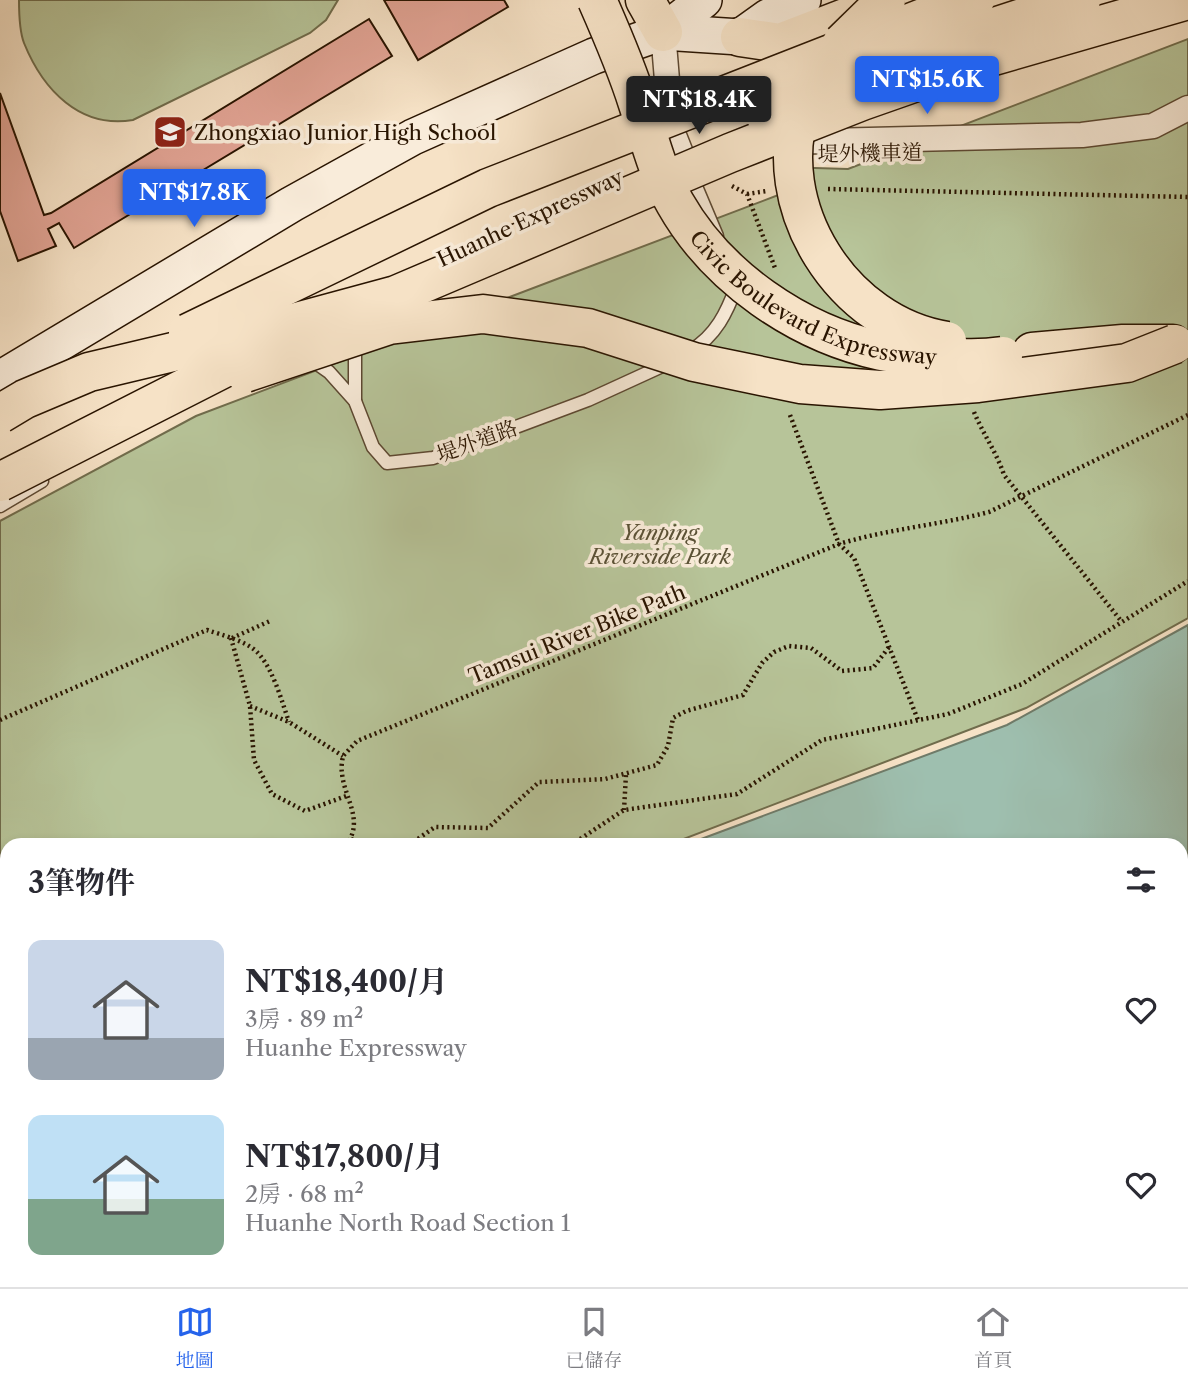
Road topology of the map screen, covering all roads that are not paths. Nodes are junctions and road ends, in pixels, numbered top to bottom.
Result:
1 (596, 0) edge
2 (704, 0) edge
3 (803, 0) edge
4 (886, 0) edge
5 (892, 0) edge
6 (975, 0) edge
7 (1081, 0) edge
8 (1188, 0) edge
9 (661, 11) edge
10 (740, 37) junction
11 (1188, 108) edge
12 (1188, 120) edge
13 (684, 161) junction
14 (369, 311) dead end
15 (364, 324) dead end
16 (1182, 343) edge
17 (1032, 352) junction
18 (2, 372) edge
19 (355, 401) junction
20 (153, 403) junction
21 (0, 414) edge
22 (0, 440) edge
23 (112, 440) dead end
24 (55, 473) dead end
25 (0, 482) edge
26 (0, 506) edge

1 - 9 street
1 - 17 highway, Civic Boulevard Expressway, bridge
2 - 9 street
3 - 10 street
4 - 17 highway, bridge
5 - 10 highway
6 - 22 highway, Huanhe Expressway, bridge
7 - 20 highway, Huanhe Expressway, bridge
8 - 21 highway, bridge
9 - 10 street
9 - 13 street, 堤外道路
9 - 18 street
11 - 13 street, 堤外機車道
12 - 13 street, 堤外機車道
13 - 14 lane
13 - 19 lane, 堤外道路
15 - 19 lane
16 - 17 highway, Civic Boulevard Expressway
16 - 20 highway, bridge
19 - 23 lane, 堤外道路
20 - 25 highway, Huanhe Expressway, bridge
24 - 26 lane

